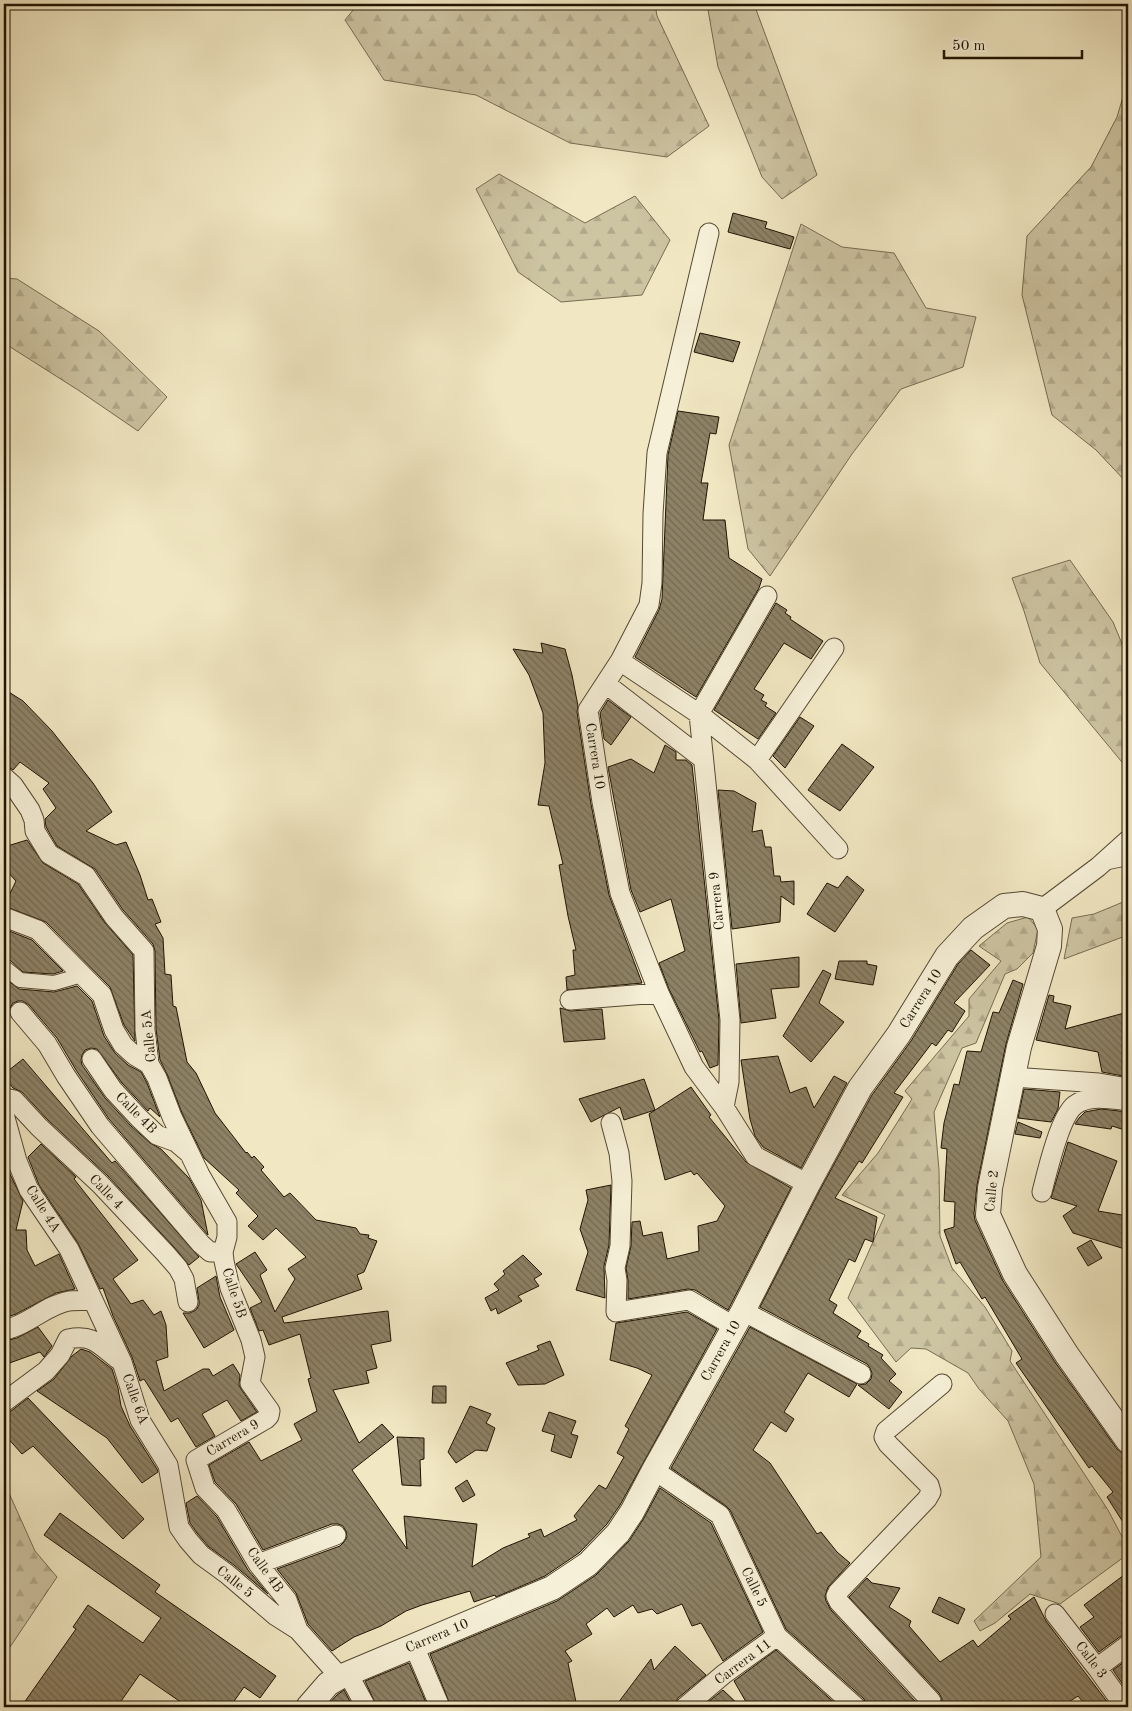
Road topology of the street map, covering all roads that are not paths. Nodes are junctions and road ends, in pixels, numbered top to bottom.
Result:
1 (709, 234) dead end
2 (767, 596) dead end
3 (834, 648) dead end
4 (620, 661) junction
5 (606, 684) junction
6 (699, 714) junction
7 (702, 759) junction
8 (758, 760) junction
9 (4, 777) edge
10 (1128, 840) edge
11 (838, 849) dead end
12 (1128, 860) edge
13 (1098, 867) junction
14 (1042, 909) junction
15 (4, 916) edge
16 (4, 967) edge
17 (82, 975) junction
18 (659, 993) junction
19 (570, 1000) dead end
20 (20, 1012) dead end
21 (92, 1059) dead end
22 (149, 1064) junction
23 (1013, 1077) junction
24 (1128, 1088) edge
25 (1128, 1101) edge
26 (4, 1105) edge
27 (724, 1107) junction
28 (172, 1116) joint
29 (611, 1123) dead end
30 (190, 1154) junction
31 (808, 1184) junction
32 (1042, 1192) dead end
33 (223, 1252) junction
34 (93, 1300) junction
35 (188, 1302) dead end
36 (739, 1319) junction
37 (4, 1330) edge
38 (122, 1362) junction
39 (860, 1374) dead end
40 (942, 1384) dead end
41 (4, 1402) edge
42 (269, 1416) joint
43 (1128, 1441) edge
44 (196, 1460) joint
45 (654, 1470) junction
46 (179, 1527) joint
47 (336, 1535) dead end
48 (258, 1564) junction
49 (1055, 1614) dead end
50 (298, 1630) junction
51 (778, 1636) junction
52 (1128, 1645) edge
53 (414, 1646) junction
54 (1097, 1668) junction
55 (344, 1676) junction
56 (308, 1707) edge
57 (366, 1707) edge
58 (440, 1707) edge
59 (685, 1707) edge
60 (856, 1707) edge
61 (924, 1707) edge
62 (1125, 1707) edge

1 - 4 street, Carrera 10
2 - 6 street
3 - 8 street
4 - 5 street, Carrera 10
4 - 6 street
5 - 7 street
5 - 18 street, Carrera 10
6 - 7 street, Carrera 9
6 - 8 street
7 - 27 street, Carrera 9
8 - 11 street
9 - 22 street, Calle 5A
10 - 13 street
12 - 13 lane
13 - 14 street
14 - 23 street, Calle 2
14 - 31 street, Carrera 10
15 - 17 street
16 - 17 street
17 - 22 street
18 - 19 street
18 - 27 street, Carrera 10
20 - 33 street
21 - 30 street, Calle 4B
22 - 28 street, Calle 5A
23 - 24 street
23 - 43 street, Calle 2
25 - 32 street
26 - 34 street, Calle 4A
26 - 35 street, Calle 4
27 - 31 street
28 - 30 street, Calle 5B
29 - 36 street
30 - 33 street, Calle 5B
31 - 36 street, Carrera 10
33 - 42 street, Calle 5B
34 - 37 street
34 - 38 street, Calle 6A
36 - 39 street
36 - 45 street, Carrera 10
38 - 41 street
38 - 46 street, Calle 6A
40 - 61 street
42 - 44 street, Carrera 9
44 - 48 street, Calle 4B
45 - 51 street, Calle 5
45 - 53 street, Carrera 10
46 - 50 street, Calle 5
47 - 48 street
48 - 50 street, Calle 4B
49 - 54 street, Calle 3
50 - 55 street, Calle 4B
51 - 59 street, Carrera 11
51 - 60 street, Calle 5
52 - 54 street
53 - 55 street, Carrera 10
53 - 58 street
54 - 62 street, Calle 3
55 - 56 street, Carrera 10
55 - 57 street, Calle 4B

